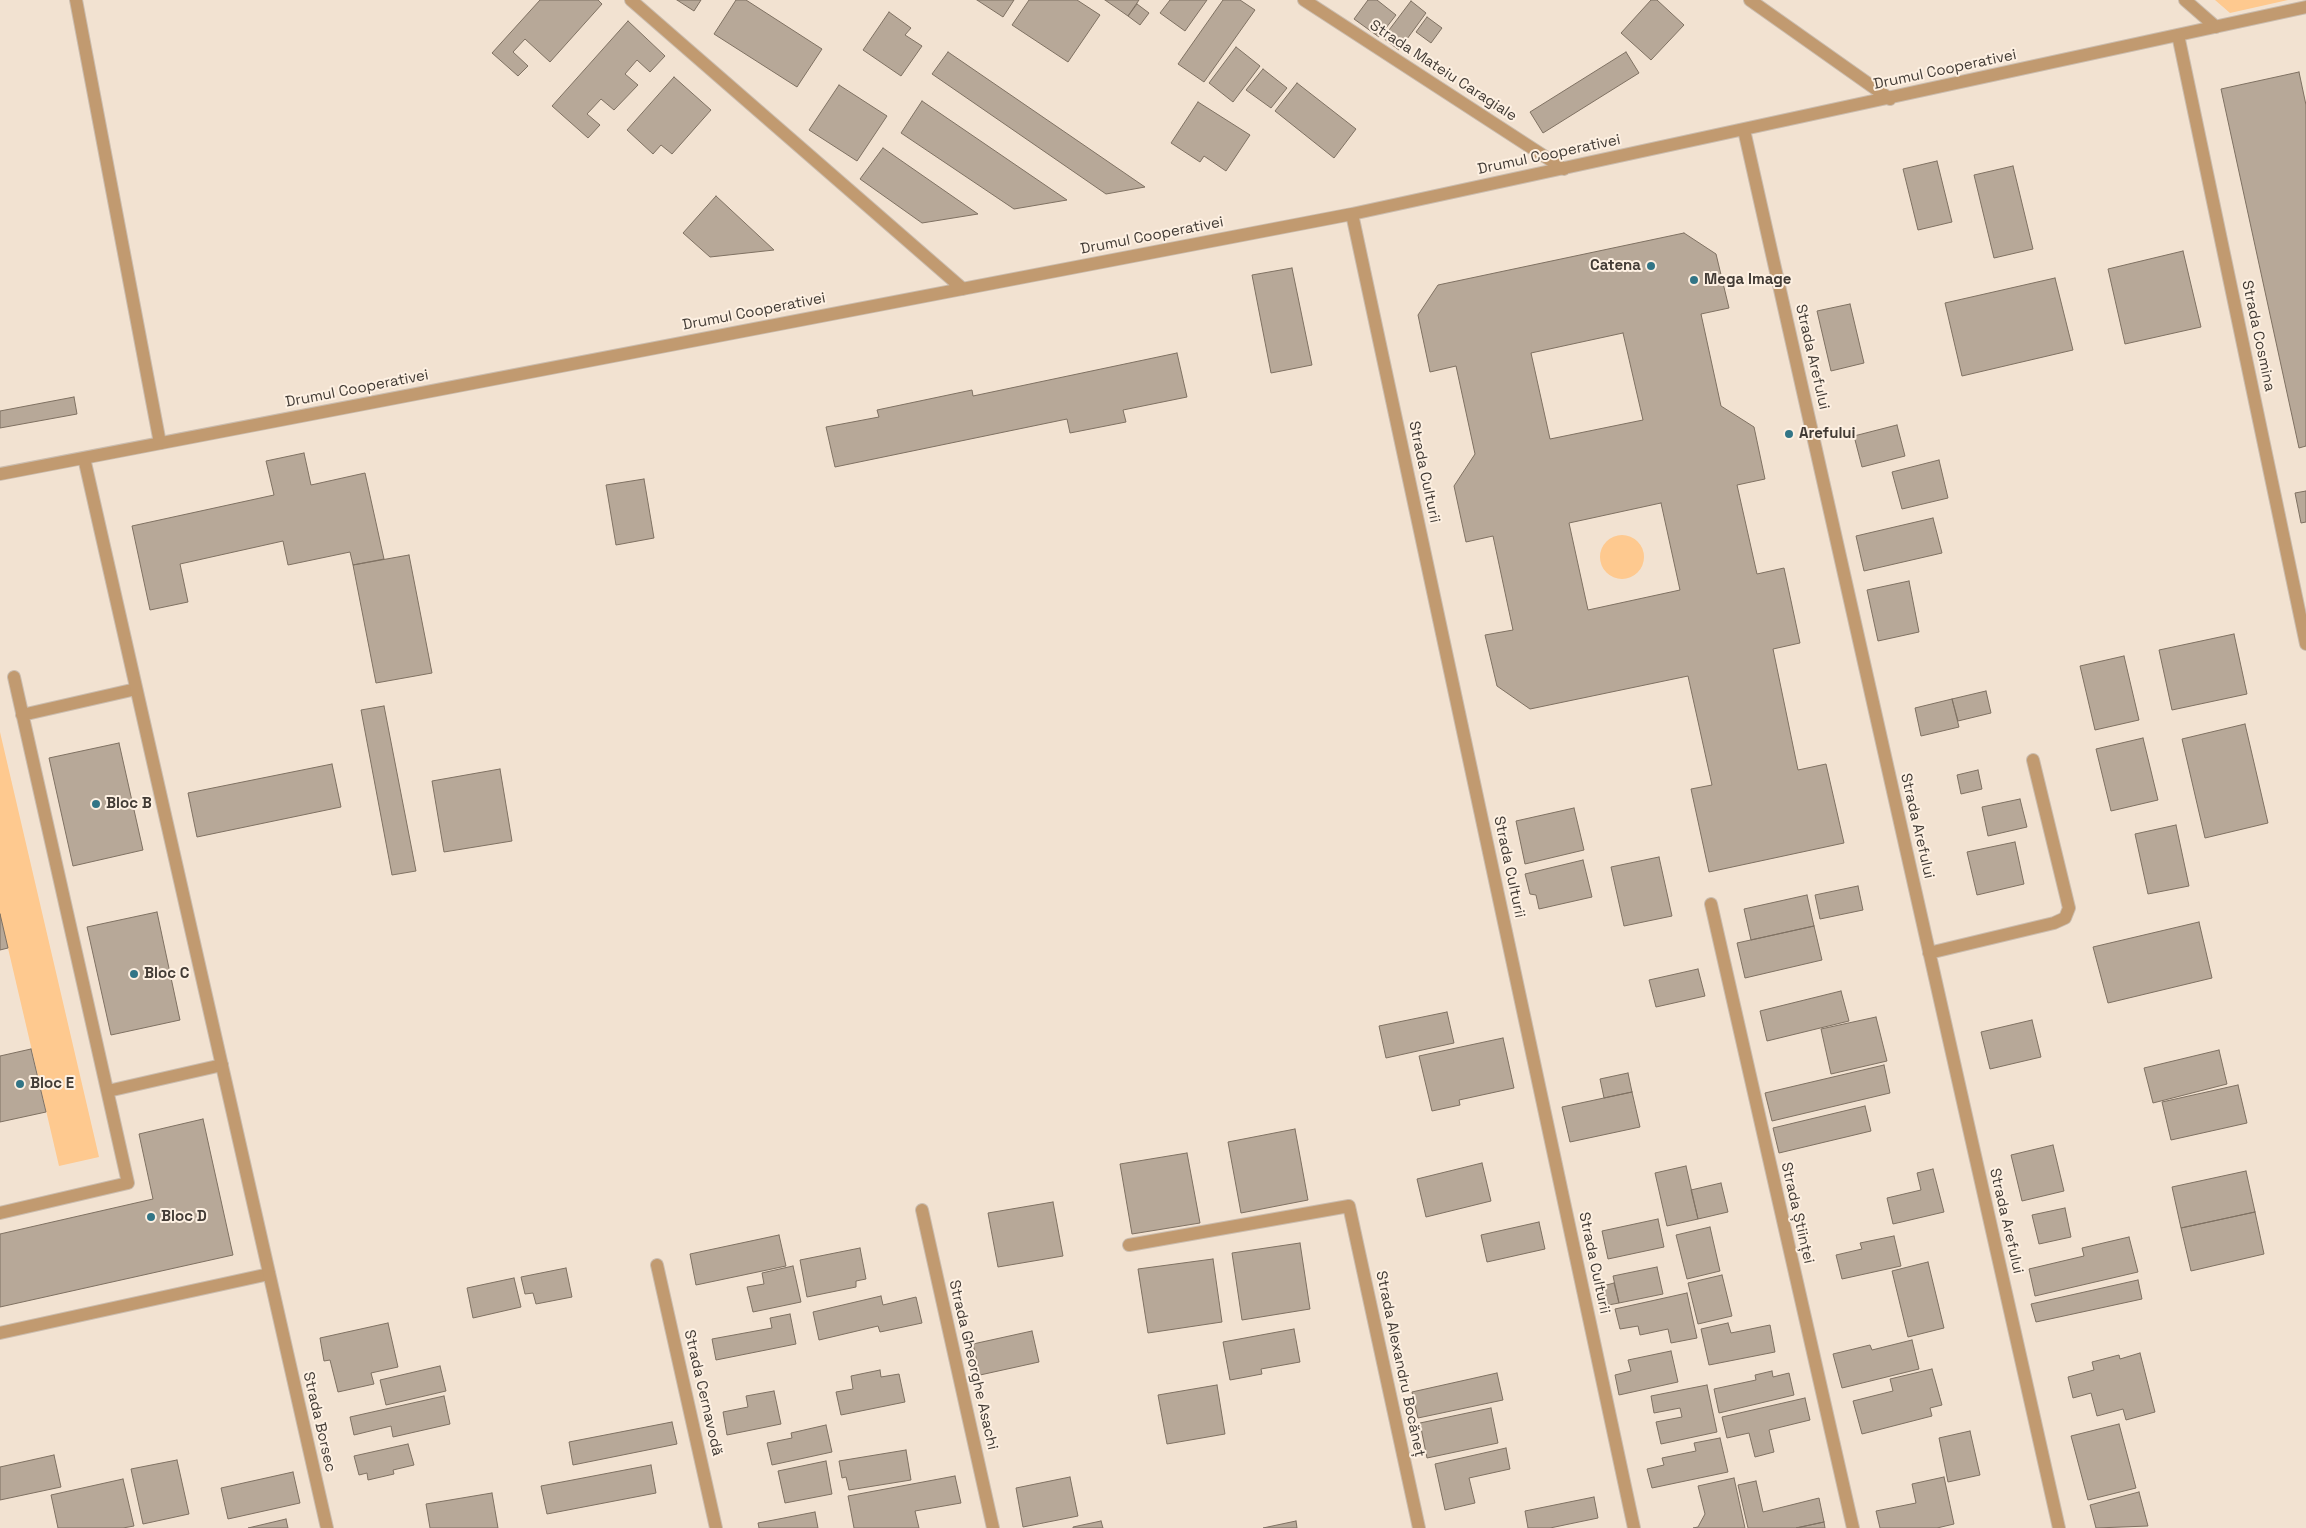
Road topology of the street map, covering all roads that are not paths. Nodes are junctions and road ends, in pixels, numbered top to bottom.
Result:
1 (76, 0) edge
2 (631, 0) edge
3 (1304, 0) edge
4 (1750, 0) edge
5 (2185, 0) edge
6 (2306, 7) edge
7 (2216, 27) junction
8 (2178, 35) junction
9 (1890, 99) junction
10 (1744, 130) junction
11 (1564, 169) junction
12 (1352, 214) junction
13 (962, 289) junction
14 (160, 443) junction
15 (84, 458) junction
16 (0, 474) edge
17 (2306, 644) edge
18 (14, 678) dead end
19 (136, 689) junction
20 (22, 714) junction
21 (2033, 760) dead end
22 (1711, 904) dead end
23 (1929, 953) junction
24 (222, 1065) junction
25 (108, 1091) junction
26 (922, 1210) dead end
27 (0, 1213) edge
28 (1129, 1245) dead end
29 (657, 1265) dead end
30 (269, 1274) junction
31 (0, 1333) edge
32 (327, 1528) edge
33 (716, 1528) edge
34 (993, 1528) edge
35 (1419, 1528) edge
36 (1634, 1528) edge
37 (1853, 1528) edge
38 (2059, 1528) edge

1 - 14 street
2 - 13 street
3 - 11 street, Strada Mateiu Caragiale
4 - 9 street
5 - 7 street
6 - 7 street, Drumul Cooperativei
7 - 8 street, Drumul Cooperativei
8 - 9 street, Drumul Cooperativei
8 - 17 street, Strada Cosmina
9 - 10 street, Drumul Cooperativei
10 - 11 street, Drumul Cooperativei
10 - 23 street, Strada Arefului
11 - 12 street, Drumul Cooperativei
12 - 13 street, Drumul Cooperativei
12 - 36 street, Strada Culturii
13 - 14 street, Drumul Cooperativei
14 - 15 street, Drumul Cooperativei
15 - 16 street, Drumul Cooperativei
15 - 19 street, Strada Borsec
18 - 20 street
19 - 20 street
19 - 24 street, Strada Borsec
20 - 25 street
21 - 23 street
22 - 37 street, Strada Științei
23 - 38 street, Strada Arefului
24 - 25 street
24 - 30 street, Strada Borsec
25 - 27 street
26 - 34 street, Strada Gheorghe Asachi
28 - 35 street, Strada Alexandru Bocăneț
29 - 33 street, Strada Cernavodă
30 - 31 street
30 - 32 street, Strada Borsec

